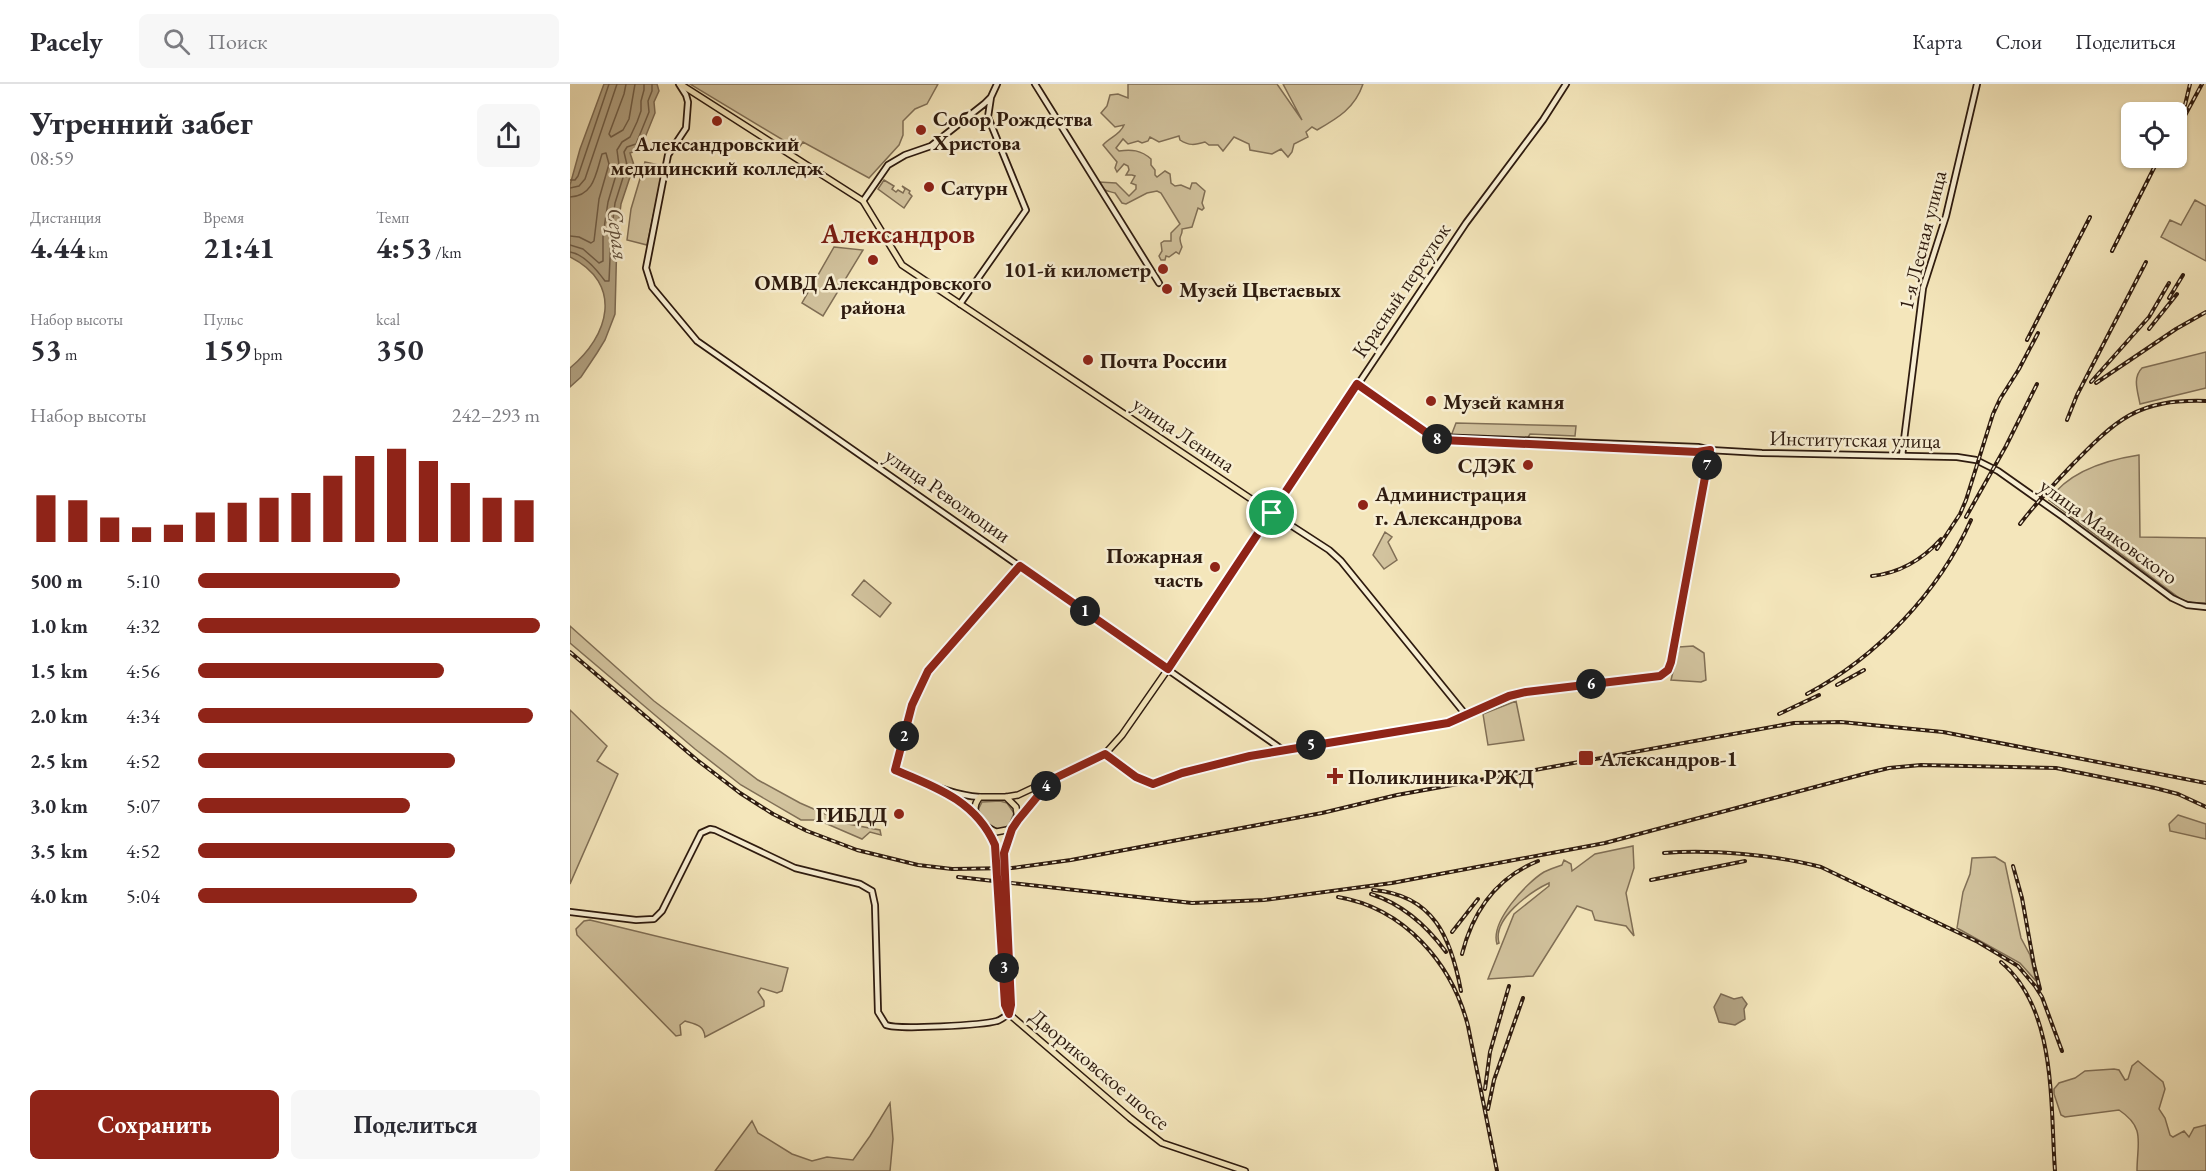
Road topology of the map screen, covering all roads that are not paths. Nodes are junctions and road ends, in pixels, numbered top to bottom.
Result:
1 (679, 84) edge
2 (997, 84) edge
3 (1035, 84) edge
4 (1566, 84) edge
5 (1977, 84) edge
6 (991, 96) junction
7 (700, 97) junction
8 (688, 108) junction
9 (865, 204) junction
10 (1159, 283) dead end
11 (960, 303) junction
12 (1357, 384) junction
13 (1710, 450) junction
14 (1902, 456) junction
15 (1998, 471) joint
16 (1272, 513) junction
17 (1020, 566) junction
18 (2206, 607) edge
19 (1168, 669) junction
20 (1466, 715) junction
21 (1283, 750) junction
22 (1105, 754) junction
23 (1051, 780) junction
24 (937, 787) junction
25 (981, 797) junction
26 (1006, 798) junction
27 (976, 815) junction
28 (1018, 820) junction
29 (988, 828) junction
30 (1012, 829) junction
31 (570, 912) edge
32 (1009, 1014) junction
33 (1245, 1171) edge

1 - 7 main road
1 - 8 main road
2 - 6 main road
3 - 10 main road
4 - 12 main road, Красный переулок
5 - 14 main road, 1-я Лесная улица
6 - 9 main road
6 - 11 main road
7 - 8 main road
7 - 9 main road
8 - 17 main road, улица Революции
9 - 11 main road, улица Ленина
11 - 16 main road, улица Ленина
12 - 13 main road, Институтская улица
12 - 16 main road, Красный переулок
13 - 14 main road, Институтская улица
13 - 20 main road
14 - 15 main road, Институтская улица
15 - 18 main road, улица Маяковского
16 - 19 main road, Красный переулок
16 - 20 main road, улица Ленина
17 - 19 main road, улица Революции
17 - 24 main road
19 - 21 main road, улица Революции
19 - 22 main road, Красный переулок
20 - 21 main road
21 - 22 main road
22 - 23 main road
23 - 26 main road
23 - 28 main road
24 - 25 main road
24 - 27 main road
25 - 26 main road
25 - 27 main road
26 - 28 main road
27 - 29 main road
28 - 30 main road
29 - 30 main road
29 - 32 main road
30 - 32 main road, Двориковское шоссе
31 - 32 main road
32 - 33 main road, Двориковское шоссе

